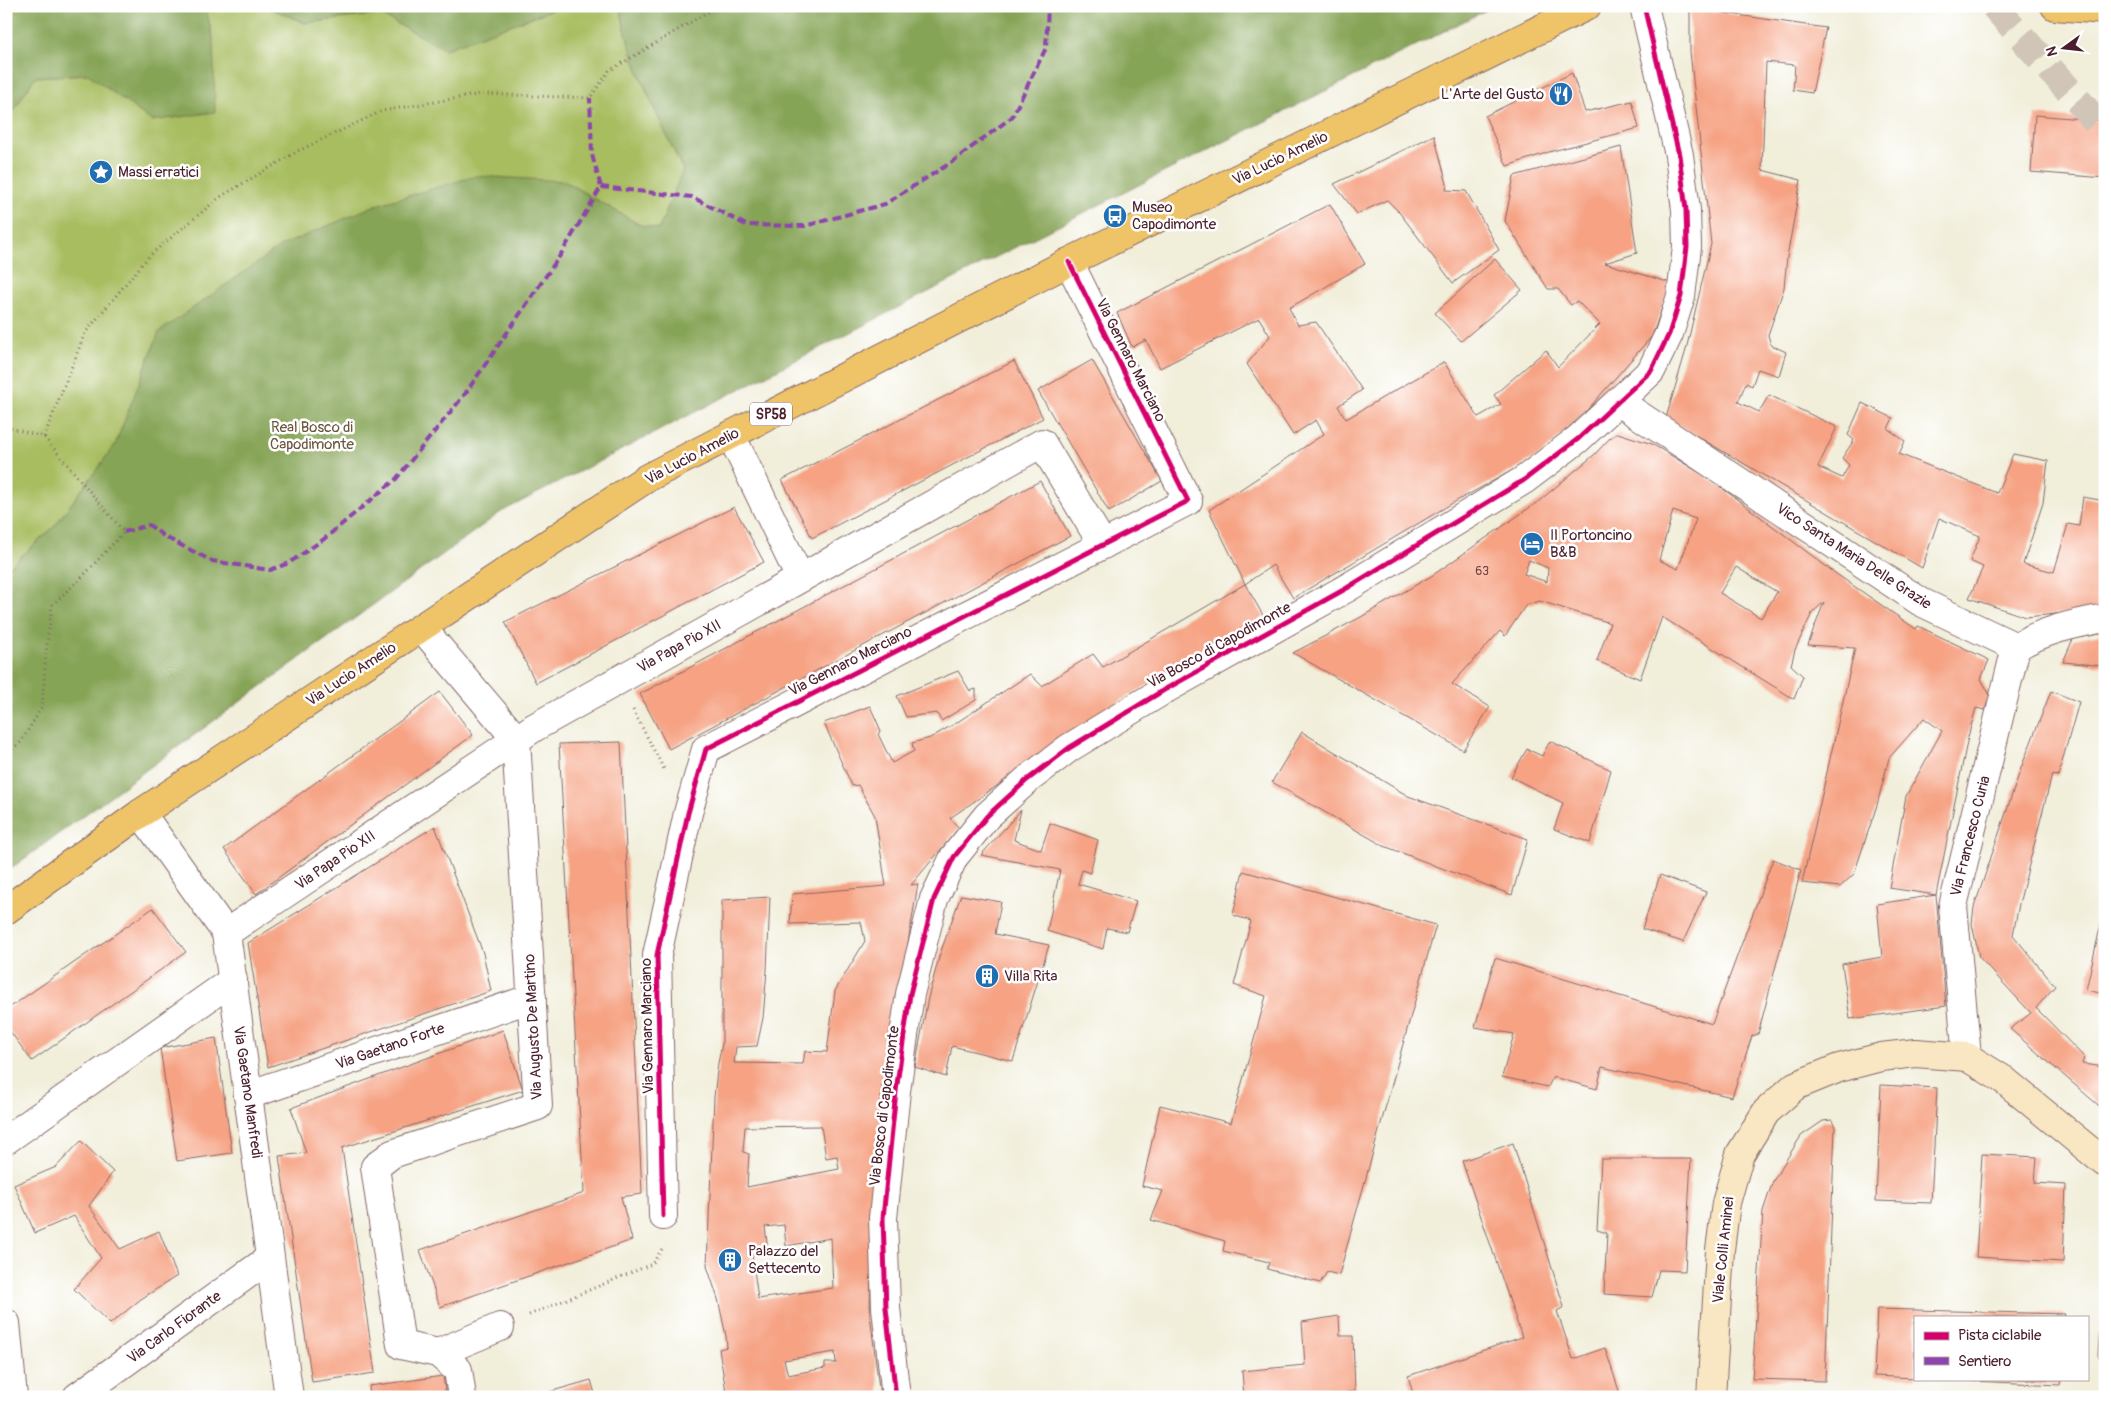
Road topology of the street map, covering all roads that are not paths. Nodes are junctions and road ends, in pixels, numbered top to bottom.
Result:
1 (1587, 6) edge
2 (1644, 6) edge
3 (2055, 6) edge
4 (2105, 10) edge
5 (1069, 262) junction
6 (1619, 402) junction
7 (731, 435) junction
8 (1103, 546) junction
9 (800, 578) junction
10 (2105, 618) edge
11 (422, 628) junction
12 (2016, 647) junction
13 (516, 739) junction
14 (141, 812) junction
15 (6, 910) edge
16 (226, 933) junction
17 (233, 980) junction
18 (532, 998) junction
19 (1967, 1057) junction
20 (248, 1095) junction
21 (6, 1140) edge
22 (2105, 1163) edge
23 (663, 1216) road end
24 (270, 1258) junction
25 (6, 1323) edge
26 (500, 1327) road end
27 (438, 1353) junction
28 (12, 1397) edge
29 (77, 1397) edge
30 (289, 1397) edge
31 (462, 1397) edge
32 (896, 1397) edge
33 (1711, 1397) edge

1 - 5 main road, Via Lucio Amelio / SP58
2 - 6 street, Via Bosco di Capodimonte
3 - 4 main road
5 - 7 main road, Via Lucio Amelio / SP58
5 - 8 street, Via Gennaro Marciano
6 - 12 street, Vico Santa Maria Delle Grazie
6 - 32 street, Via Bosco di Capodimonte
7 - 9 street
7 - 11 main road, Via Lucio Amelio / SP58
8 - 9 street, Via Papa Pio XII
8 - 23 street, Via Gennaro Marciano
9 - 13 street, Via Papa Pio XII
10 - 12 street
11 - 13 street
11 - 14 main road, Via Lucio Amelio / SP58
12 - 19 street, Via Francesco Curia
13 - 16 street, Via Papa Pio XII
13 - 18 street, Via Augusto De Martino
14 - 15 main road, Via Lucio Amelio / SP58
14 - 16 street, Via Gaetano Manfredi
16 - 17 street, Via Gaetano Manfredi
17 - 20 street, Via Gaetano Manfredi
17 - 21 street
18 - 20 street, Via Gaetano Forte
18 - 27 street, Via Augusto De Martino
19 - 22 main road, Viale Colli Aminei
19 - 33 main road, Viale Colli Aminei
20 - 24 street, Via Gaetano Manfredi
24 - 29 street, Via Carlo Fiorante
24 - 30 street, Via Gaetano Manfredi
25 - 28 street
26 - 27 street
27 - 31 street, Via Augusto De Martino

